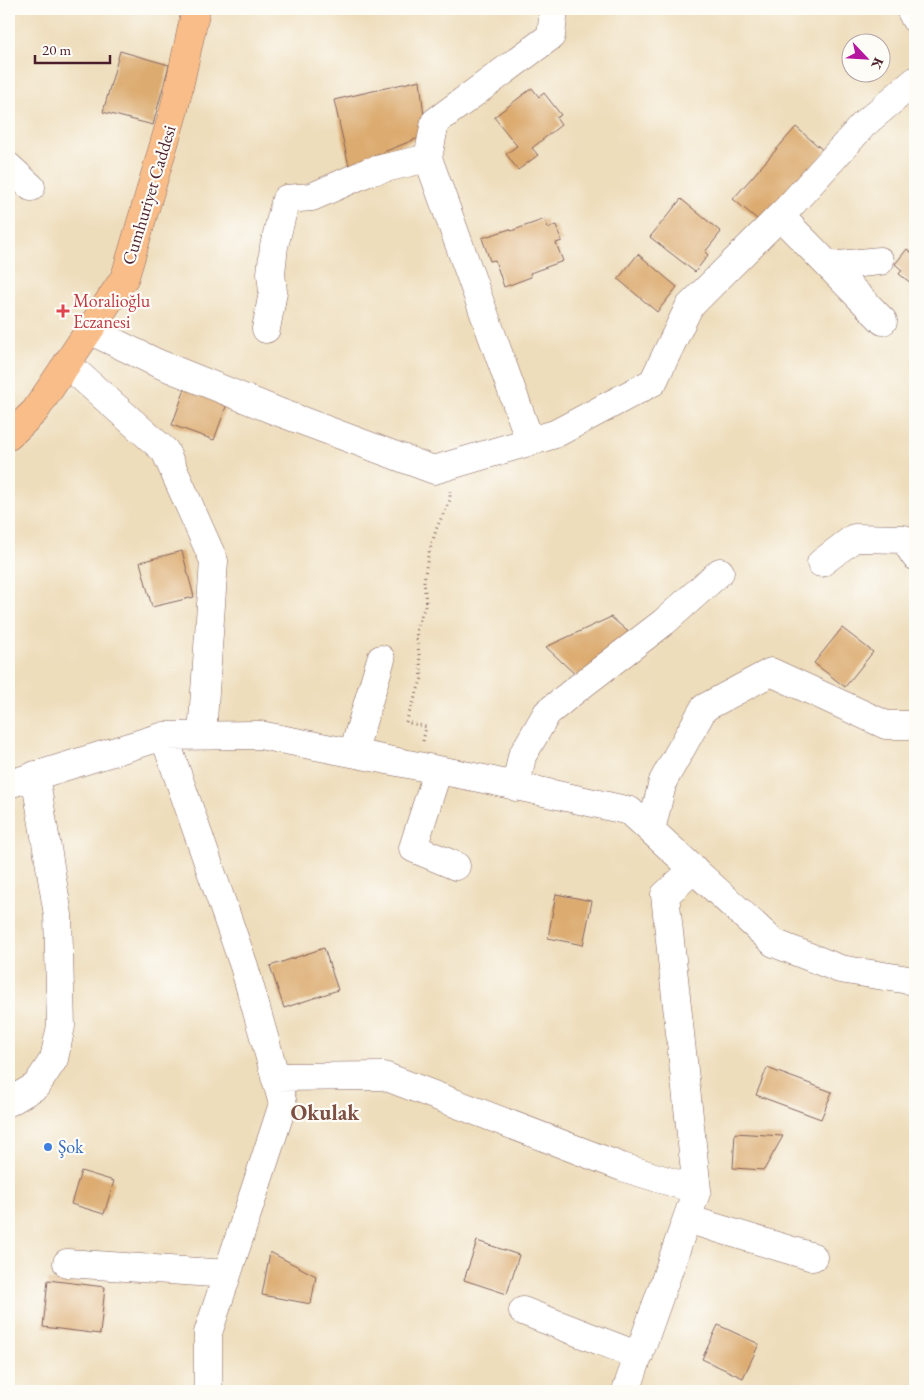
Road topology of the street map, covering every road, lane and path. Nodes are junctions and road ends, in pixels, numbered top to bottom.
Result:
1 (196, 9) edge
2 (554, 9) edge
3 (910, 9) edge
4 (915, 19) edge
5 (915, 81) edge
6 (428, 158) junction
7 (9, 167) edge
8 (31, 187) dead end
9 (780, 216) junction
10 (880, 261) dead end
11 (829, 266) junction
12 (883, 321) dead end
13 (266, 329) dead end
14 (90, 330) junction
15 (67, 364) junction
16 (9, 436) edge
17 (530, 441) junction
18 (450, 466) junction
19 (915, 556) edge
20 (821, 563) dead end
21 (720, 572) dead end
22 (380, 660) dead end
23 (915, 725) edge
24 (164, 736) junction
25 (202, 736) junction
26 (353, 754) junction
27 (428, 769) junction
28 (35, 775) junction
29 (9, 784) edge
30 (516, 787) junction
31 (650, 830) junction
32 (456, 866) dead end
33 (694, 869) junction
34 (915, 981) edge
35 (275, 1077) junction
36 (9, 1102) edge
37 (697, 1190) junction
38 (687, 1219) junction
39 (813, 1257) dead end
40 (67, 1263) dead end
41 (227, 1274) junction
42 (523, 1311) dead end
43 (639, 1356) junction
44 (208, 1391) edge
45 (626, 1391) edge

1 - 14 main road, Cumhuriyet Caddesi
2 - 6 street
3 - 4 street
5 - 9 street
6 - 13 street
6 - 17 street
7 - 8 street
9 - 11 street
9 - 17 street
10 - 11 street
11 - 12 street
14 - 15 main road, Cumhuriyet Caddesi
14 - 18 street
15 - 16 main road, Cumhuriyet Caddesi
15 - 25 street
17 - 18 street
18 - 27 path
19 - 20 street
21 - 30 street
22 - 26 street
23 - 31 street
24 - 25 street
24 - 28 street
24 - 35 street
25 - 26 street
26 - 27 street
27 - 30 street
27 - 32 street
28 - 29 street
28 - 36 street
30 - 31 street
31 - 33 street
33 - 34 street
33 - 37 street
35 - 37 street
35 - 41 street
37 - 38 street
38 - 39 street
38 - 43 street
40 - 41 street
41 - 44 street
42 - 43 street
43 - 45 street

